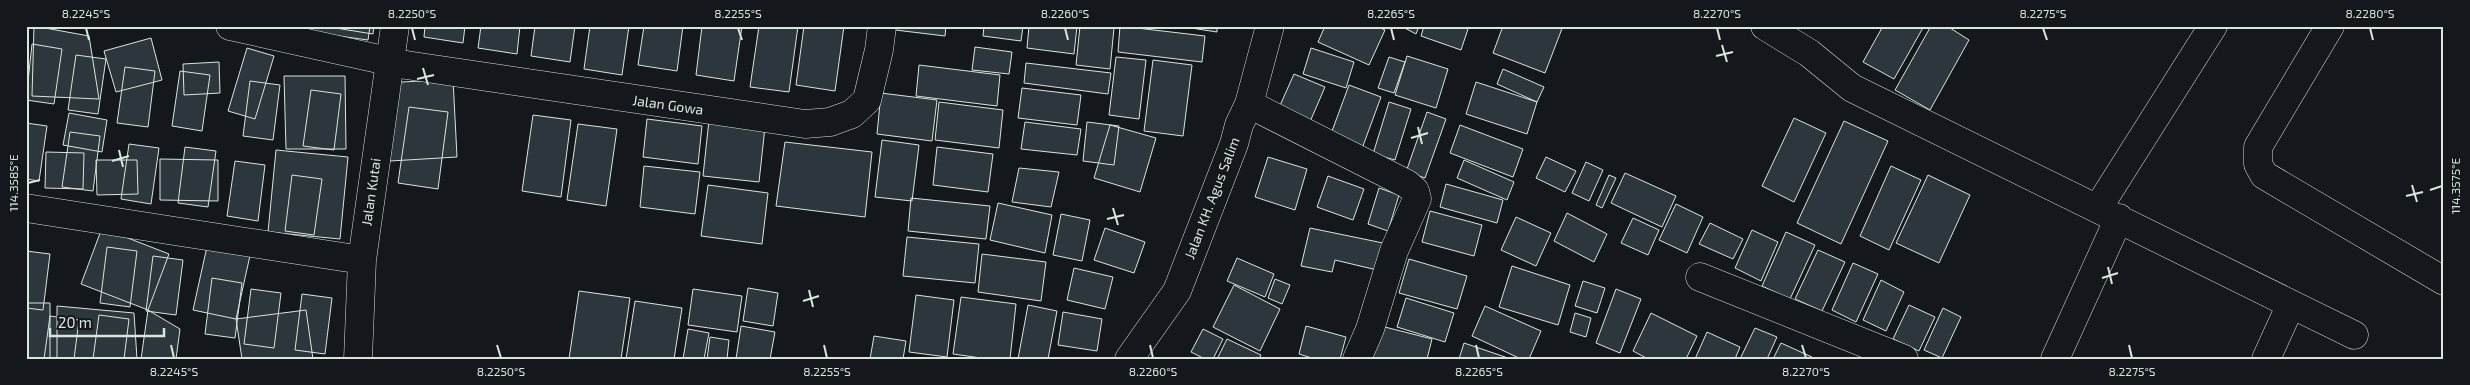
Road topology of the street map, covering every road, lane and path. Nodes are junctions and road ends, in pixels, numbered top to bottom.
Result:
1 (230, 26) edge
2 (396, 26) edge
3 (882, 26) edge
4 (1270, 26) edge
5 (1765, 26) edge
6 (2213, 26) edge
7 (2330, 26) edge
8 (389, 62) junction
9 (1250, 104) junction
10 (26, 208) edge
11 (2109, 213) junction
12 (362, 260) junction
13 (1700, 277) dead end
14 (2444, 281) edge
15 (2291, 304) junction
16 (2354, 335) dead end
17 (358, 359) edge
18 (1129, 359) edge
19 (1357, 359) edge
20 (1904, 359) edge
21 (2055, 359) edge
22 (2266, 359) edge

1 - 8 street, Jalan Gowa
2 - 8 street, Jalan Kutai
3 - 8 street, Jalan Gowa
4 - 9 street, Jalan KH. Agus Salim
5 - 11 street
6 - 11 street
7 - 14 street
8 - 12 street, Jalan Kutai
9 - 18 street, Jalan KH. Agus Salim
9 - 19 street
10 - 12 street
11 - 15 street
11 - 21 street
12 - 17 street, Jalan Kutai
13 - 20 street
15 - 16 street
15 - 22 street

